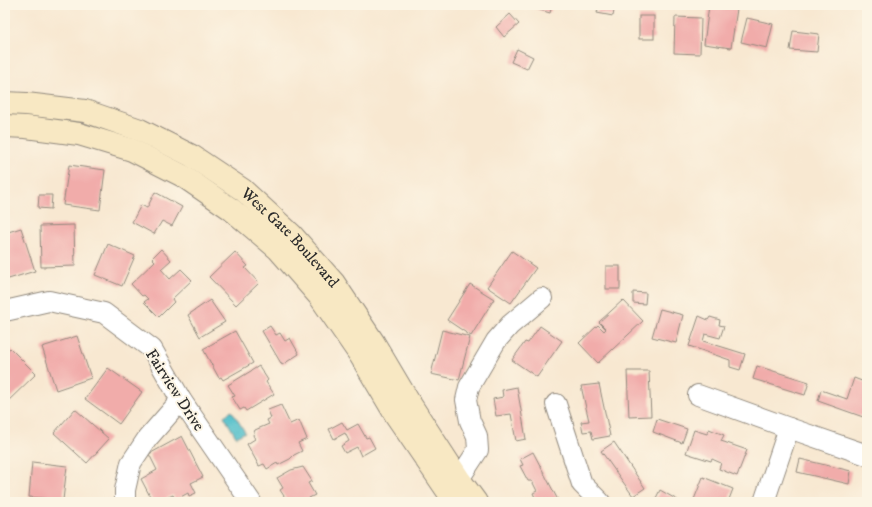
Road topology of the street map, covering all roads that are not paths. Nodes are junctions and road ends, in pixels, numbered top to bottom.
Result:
1 (5, 103) edge
2 (5, 126) edge
3 (542, 298) dead end
4 (5, 311) edge
5 (698, 395) dead end
6 (181, 400) junction
7 (556, 404) dead end
8 (789, 428) junction
9 (867, 455) edge
10 (459, 479) junction
11 (125, 502) edge
12 (251, 502) edge
13 (455, 502) edge
14 (476, 502) edge
15 (600, 502) edge
16 (764, 502) edge

1 - 10 street, West Gate Boulevard
2 - 13 street, West Gate Boulevard
3 - 10 street
4 - 6 street, Fairview Drive
5 - 8 street
6 - 11 street
6 - 12 street, Fairview Drive
7 - 15 street
8 - 9 street
8 - 16 street
10 - 14 street, West Gate Boulevard

